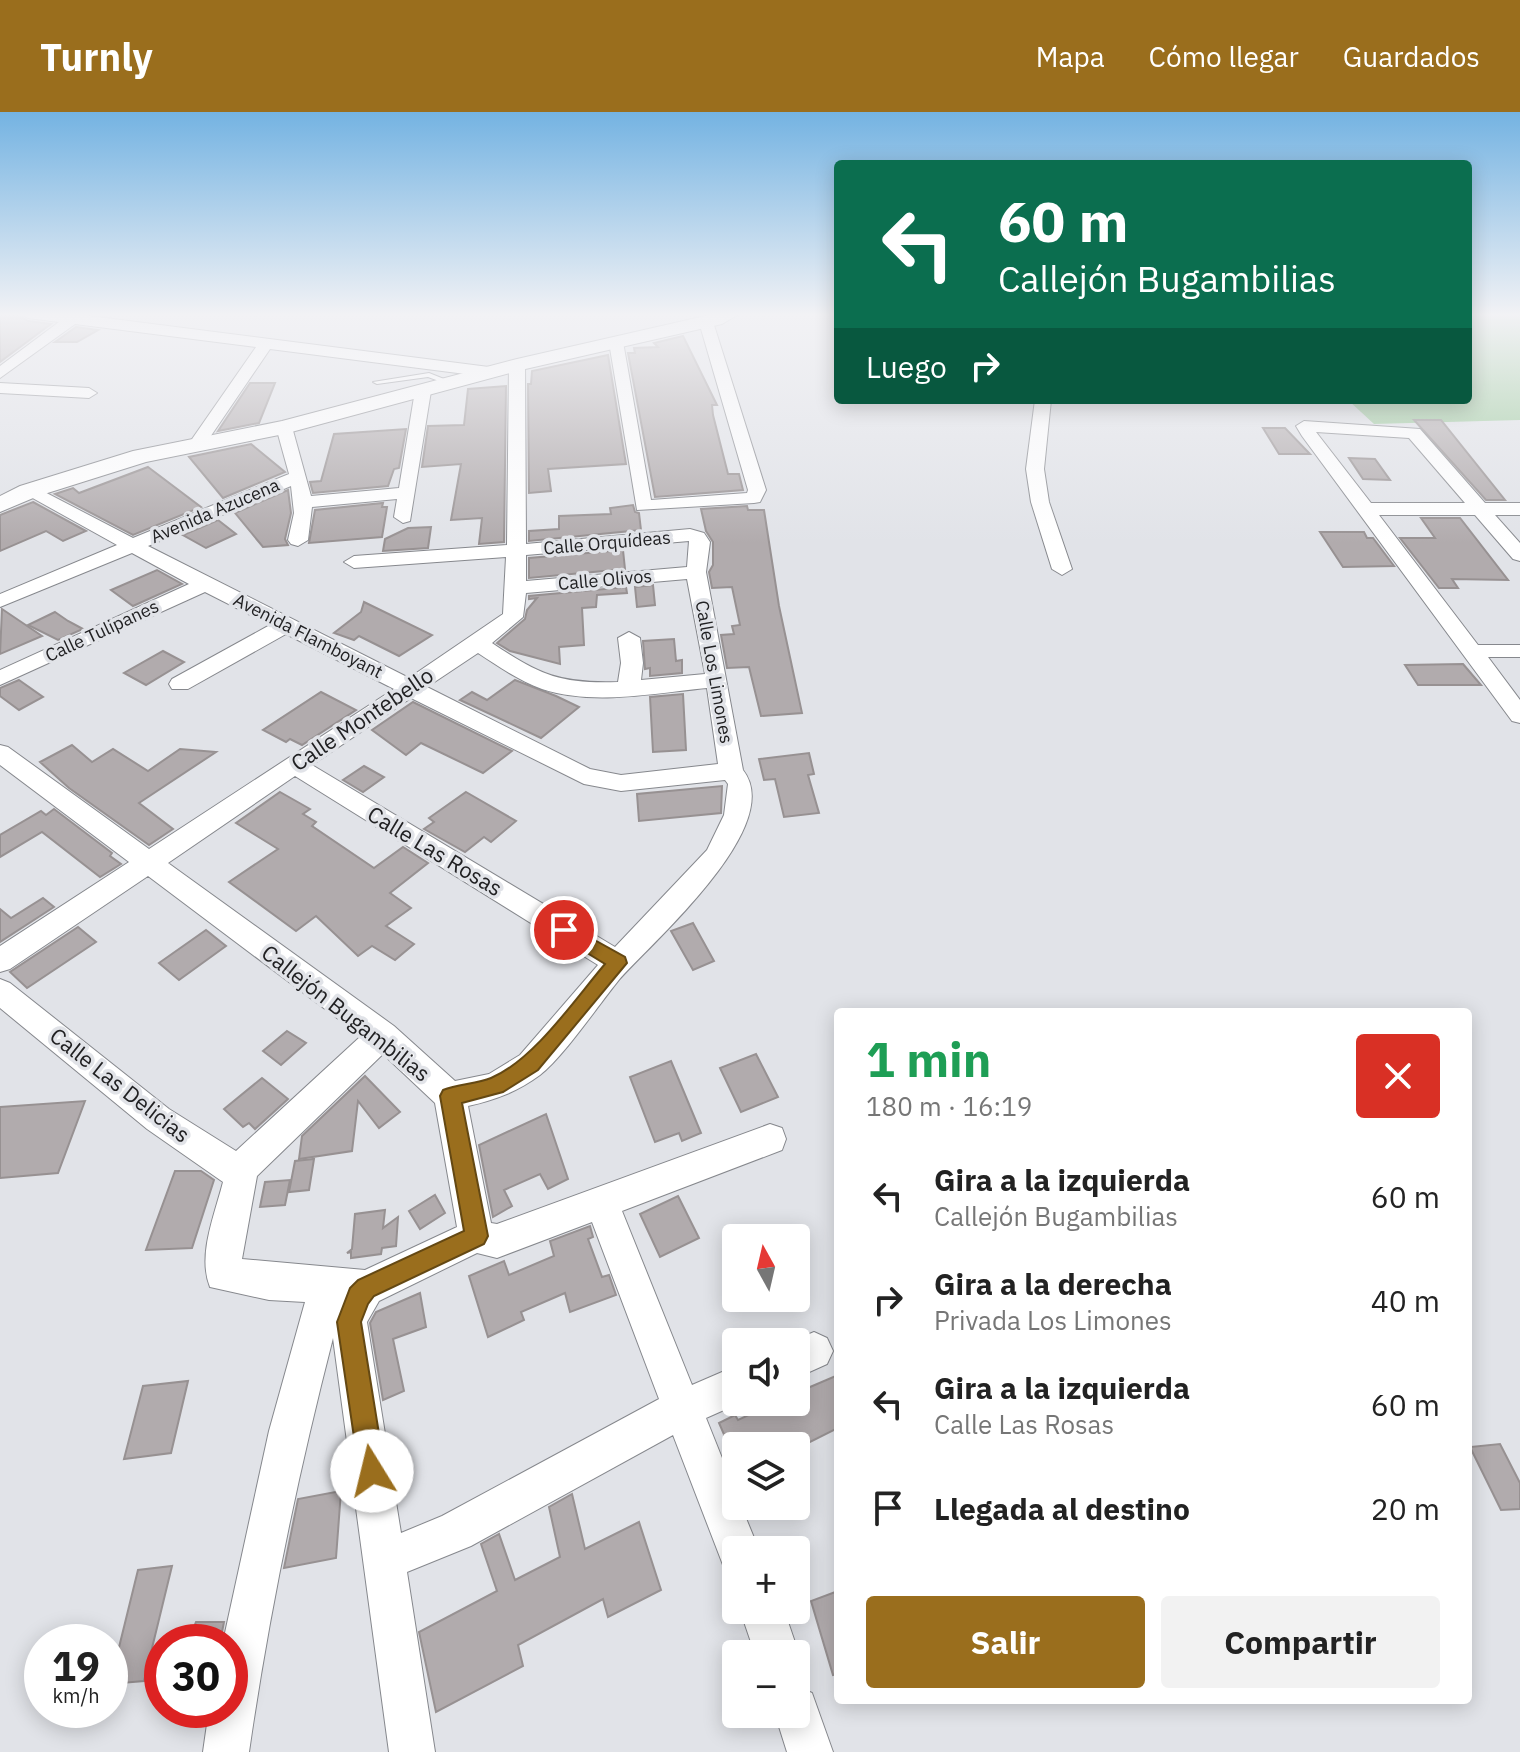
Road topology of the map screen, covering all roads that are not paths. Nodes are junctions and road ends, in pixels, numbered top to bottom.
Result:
1 (45, 391) edge
2 (234, 391) edge
3 (382, 391) edge
4 (423, 391) joint
5 (517, 391) edge
6 (624, 391) edge
7 (727, 391) edge
8 (89, 393) dead end
9 (375, 393) junction
10 (1043, 404) edge
11 (284, 427) junction
12 (198, 442) junction
13 (297, 477) junction
14 (29, 491) junction
15 (407, 493) junction
16 (303, 502) junction
17 (0, 505) edge
18 (1405, 507) junction
19 (1366, 509) junction
20 (1478, 509) junction
21 (1520, 509) edge
22 (403, 517) dead end
23 (1382, 532) junction
24 (697, 537) joint
25 (298, 540) dead end
26 (133, 545) junction
27 (517, 550) junction
28 (1520, 555) edge
29 (354, 562) dead end
30 (1062, 569) dead end
31 (696, 572) junction
32 (205, 584) junction
33 (515, 588) junction
34 (0, 601) edge
35 (286, 625) junction
36 (629, 638) dead end
37 (478, 643) junction
38 (1471, 651) junction
39 (1520, 651) edge
40 (0, 678) edge
41 (717, 680) junction
42 (180, 684) dead end
43 (409, 686) junction
44 (629, 687) junction
45 (1520, 716) edge
46 (0, 753) edge
47 (293, 764) junction
48 (731, 771) junction
49 (148, 862) junction
50 (0, 961) edge
51 (618, 963) junction
52 (0, 991) edge
53 (383, 1035) junction
54 (450, 1096) junction
55 (770, 1139) dead end
56 (238, 1176) junction
57 (601, 1202) junction
58 (486, 1238) junction
59 (347, 1287) junction
60 (722, 1391) edge
61 (681, 1409) junction
62 (732, 1536) edge
63 (385, 1560) junction
64 (802, 1728) edge
65 (226, 1752) edge
66 (412, 1752) edge
67 (810, 1752) edge

1 - 8 street
2 - 12 street
3 - 9 lane
4 - 9 street
4 - 15 street
5 - 27 street, Calle Montebello
6 - 7 street
9 - 11 street
10 - 30 street
11 - 12 street
11 - 13 street
12 - 14 street
13 - 16 street
13 - 26 street, Avenida Azucena
14 - 17 street
14 - 26 street, Avenida Flamboyant
15 - 16 street
15 - 22 street
16 - 25 street
18 - 19 street
18 - 20 street
18 - 23 street
19 - 20 street
19 - 23 street
20 - 21 street
20 - 28 street
23 - 38 street
24 - 27 street, Calle Orquídeas
24 - 31 street, Calle Los Limones
26 - 32 street, Avenida Flamboyant
26 - 34 street, Avenida Azucena
27 - 29 street, Calle Orquídeas
27 - 33 street, Calle Montebello
31 - 33 street, Calle Olivos
31 - 41 street, Calle Los Limones
32 - 35 street, Avenida Flamboyant
32 - 40 street, Calle Tulipanes
33 - 37 street, Calle Montebello
35 - 42 street
35 - 43 street, Avenida Flamboyant
36 - 44 street
37 - 43 street, Calle Montebello
37 - 44 street
38 - 39 street
38 - 45 street
41 - 44 street
41 - 48 street, Calle Los Limones
43 - 47 street, Calle Montebello
43 - 48 street, Avenida Flamboyant
46 - 49 street, Callejón Bugambilias
47 - 49 street, Calle Montebello
47 - 51 street, Calle Las Rosas
48 - 51 street, Calle Los Limones
49 - 50 street, Calle Montebello
49 - 53 street, Callejón Bugambilias
51 - 54 street, Calle Los Limones
52 - 56 street, Calle Las Delicias
53 - 54 street, Callejón Bugambilias
53 - 56 street
54 - 58 street, Callejón Bugambilias
55 - 57 street
56 - 59 street
57 - 58 street
57 - 61 street
58 - 59 street
59 - 63 street
59 - 65 street
60 - 61 street
61 - 62 street
61 - 63 street
63 - 66 street
64 - 67 street

